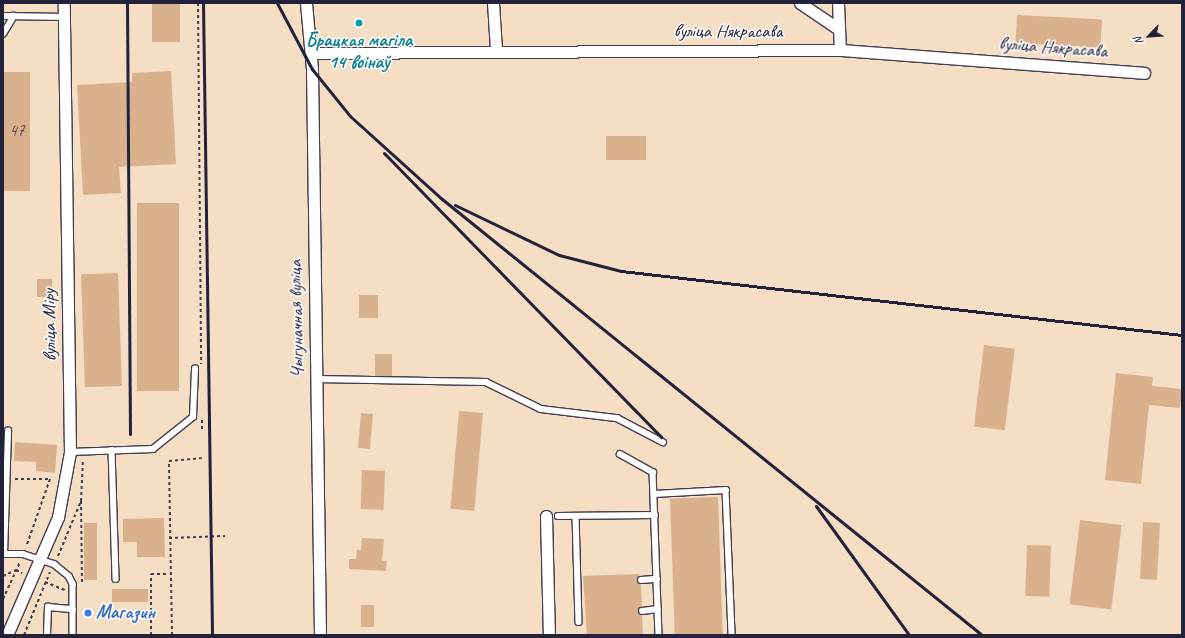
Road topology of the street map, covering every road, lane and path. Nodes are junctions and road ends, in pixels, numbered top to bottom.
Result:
1 (64, 3) edge
2 (198, 3) edge
3 (306, 3) edge
4 (493, 3) edge
5 (800, 3) edge
6 (838, 3) edge
7 (3, 16) edge
8 (14, 16) junction
9 (64, 17) junction
10 (837, 28) junction
11 (3, 34) edge
12 (496, 50) junction
13 (840, 50) junction
14 (312, 53) junction
15 (1144, 73) dead end
16 (201, 368) dead end
17 (195, 369) dead end
18 (316, 378) junction
19 (202, 415) dead end
20 (8, 431) dead end
21 (202, 431) dead end
22 (663, 442) dead end
23 (112, 450) junction
24 (83, 451) junction
25 (70, 452) junction
26 (620, 454) dead end
27 (202, 458) dead end
28 (6, 479) junction
29 (654, 494) junction
30 (81, 501) junction
31 (655, 515) junction
32 (546, 516) dead end
33 (558, 516) dead end
34 (576, 516) junction
35 (225, 536) dead end
36 (169, 538) junction
37 (3, 554) edge
38 (23, 554) junction
39 (57, 557) dead end
40 (39, 560) junction
41 (51, 569) dead end
42 (16, 570) junction
43 (170, 574) junction
44 (3, 576) edge
45 (38, 579) dead end
46 (116, 579) dead end
47 (640, 580) dead end
48 (657, 580) junction
49 (46, 582) junction
50 (82, 590) dead end
51 (68, 591) dead end
52 (3, 599) edge
53 (73, 609) junction
54 (658, 610) junction
55 (642, 611) dead end
56 (579, 622) dead end
57 (7, 635) edge
58 (24, 635) edge
59 (47, 635) edge
60 (73, 635) edge
61 (151, 635) edge
62 (172, 635) edge
63 (320, 635) edge
64 (549, 635) edge
65 (659, 635) edge
66 (732, 635) edge

1 - 9 street, вуліца Міру
2 - 16 path
3 - 14 street, Чыгуначная вуліца
4 - 12 street
5 - 10 street
6 - 10 street
7 - 8 lane
8 - 9 lane
8 - 11 lane
9 - 25 street, вуліца Міру
10 - 13 street
12 - 13 street, вуліца Някрасава
12 - 14 street, вуліца Някрасава
13 - 15 street, вуліца Някрасава
14 - 18 street, Чыгуначная вуліца
17 - 23 lane
18 - 22 lane
18 - 63 street, Чыгуначная вуліца
19 - 21 path
20 - 28 lane
23 - 24 lane
23 - 46 lane
24 - 25 lane
24 - 30 path
25 - 40 street, вуліца Міру
26 - 29 lane
27 - 36 path
28 - 37 lane
28 - 38 path
29 - 31 lane
29 - 66 lane
30 - 39 path
30 - 50 path
31 - 34 lane
31 - 48 lane
32 - 64 street
33 - 34 lane
34 - 56 lane
35 - 36 path
36 - 43 path
37 - 38 lane
38 - 40 lane
38 - 42 path
40 - 53 lane
40 - 57 street, вуліца Міру
41 - 49 path
42 - 44 path
42 - 52 path
43 - 61 path
43 - 62 path
45 - 49 path
47 - 48 lane
48 - 54 lane
49 - 51 path
49 - 58 path
53 - 59 lane
53 - 60 lane
54 - 55 lane
54 - 65 lane

